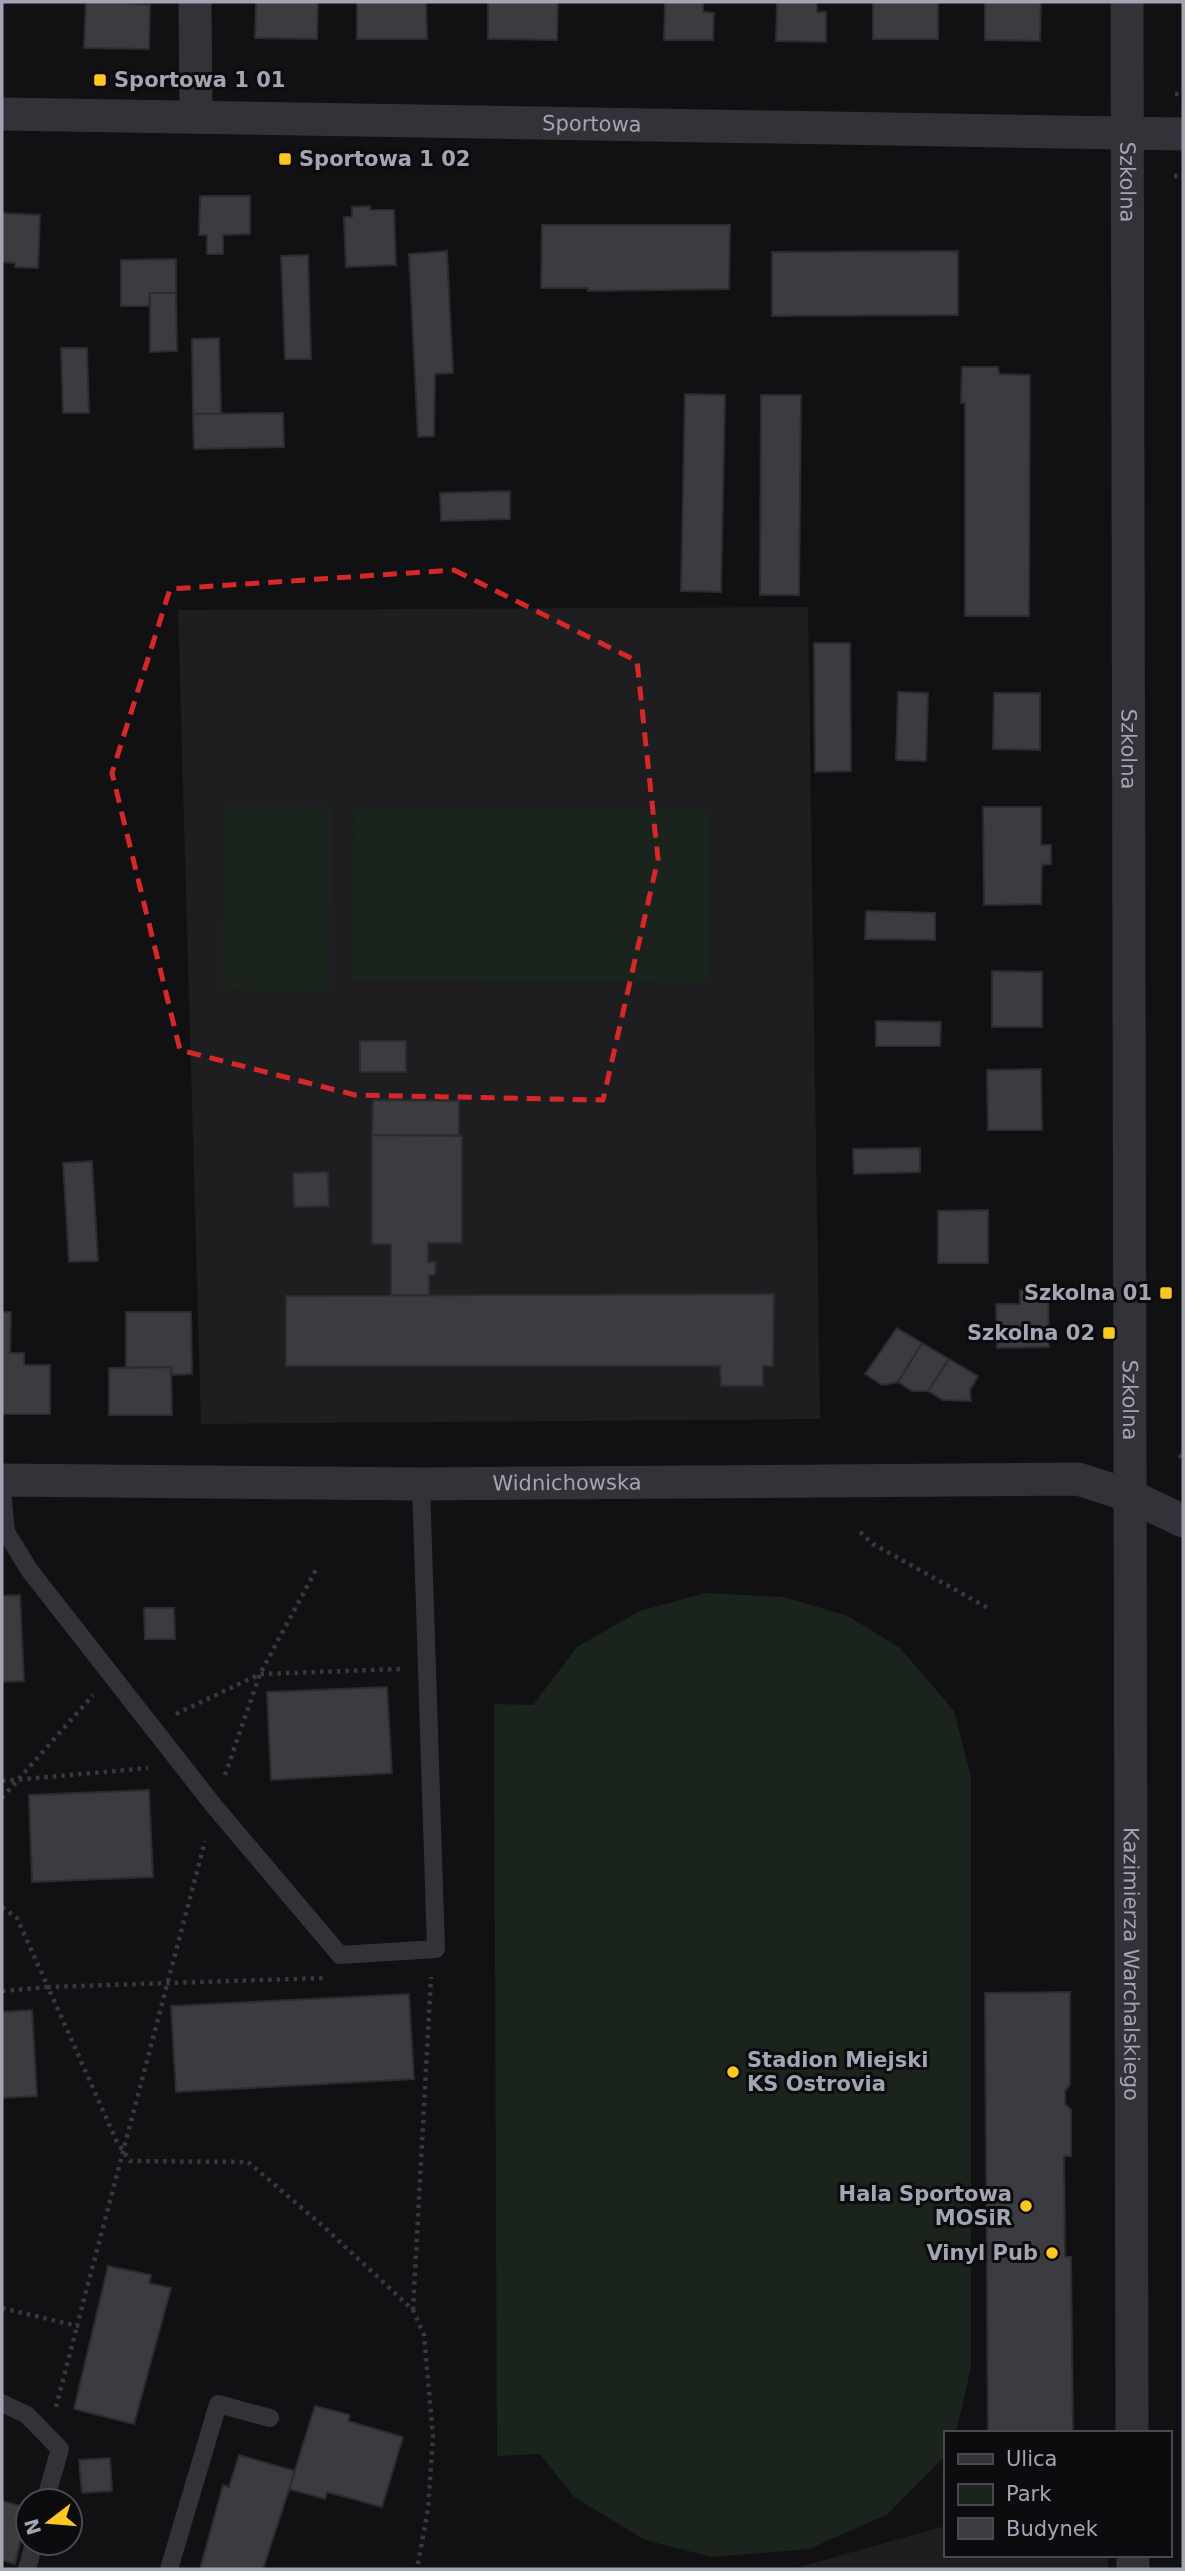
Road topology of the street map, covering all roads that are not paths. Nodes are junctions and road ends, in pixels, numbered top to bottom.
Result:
1 (195, 2) edge
2 (1127, 2) edge
3 (2, 114) edge
4 (196, 117) junction
5 (1127, 132) junction
6 (1183, 134) edge
7 (2, 1480) edge
8 (421, 1484) junction
9 (2, 1491) edge
10 (1131, 1496) junction
11 (1183, 1521) edge
12 (2, 2403) edge
13 (270, 2418) dead end
14 (1132, 2431) edge
15 (49, 2487) edge
16 (169, 2569) edge

1 - 4 street
2 - 5 street, Szkolna
3 - 4 street, Sportowa
4 - 5 street, Sportowa
5 - 6 street, Sportowa
5 - 10 street, Szkolna
7 - 8 street, Widnichowska
8 - 9 lane
8 - 10 street, Widnichowska
10 - 11 street, Widnichowska
10 - 14 street, Kazimierza Warchalskiego
12 - 15 lane
13 - 16 lane

